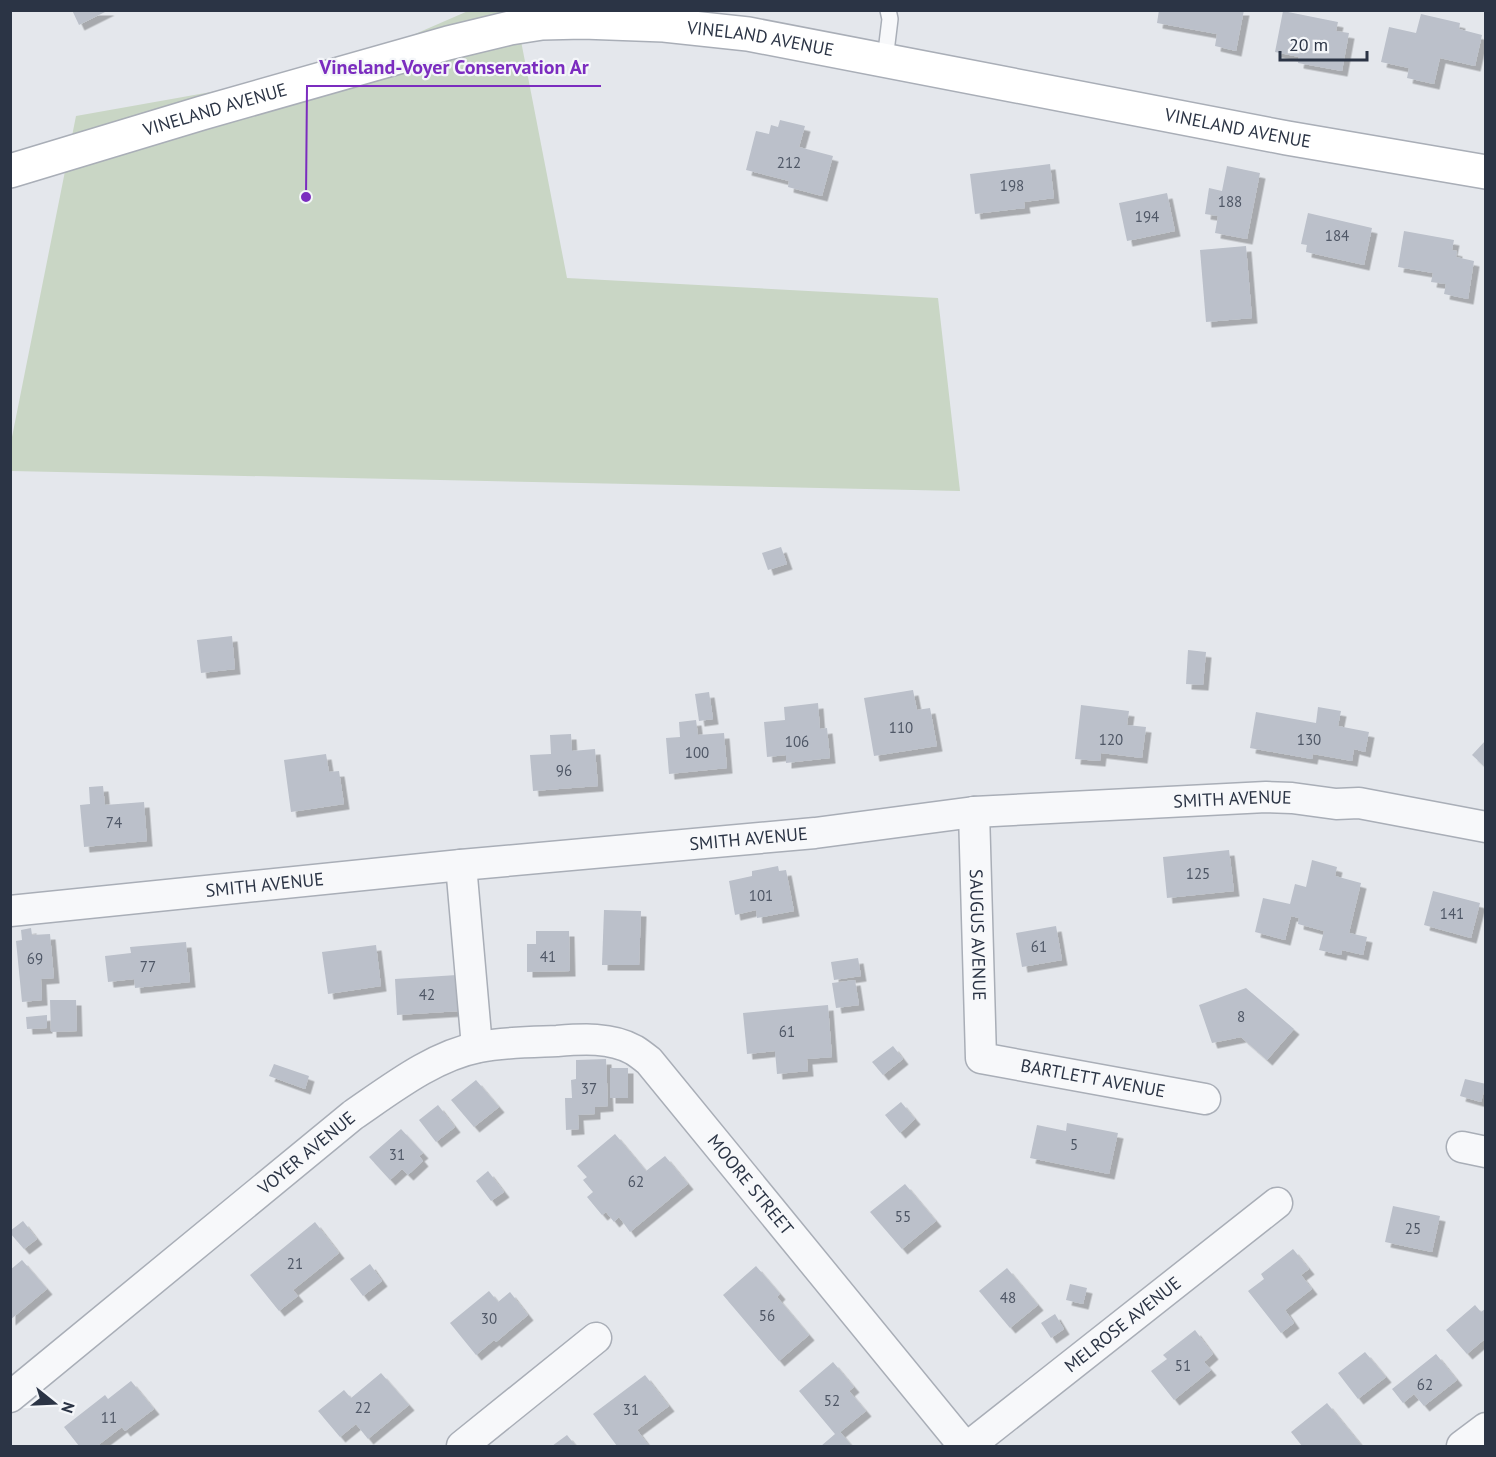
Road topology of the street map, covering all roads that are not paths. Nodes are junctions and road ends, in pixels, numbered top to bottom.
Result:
1 (888, 10) edge
2 (541, 17) edge
3 (689, 19) edge
4 (885, 60) junction
5 (10, 171) edge
6 (1485, 172) edge
7 (974, 812) junction
8 (1485, 827) edge
9 (461, 865) junction
10 (10, 911) edge
11 (477, 1047) junction
12 (981, 1058) joint
13 (1205, 1099) dead end
14 (1277, 1203) dead end
15 (596, 1338) dead end
16 (10, 1397) edge
17 (1485, 1428) edge
18 (462, 1446) edge
19 (964, 1446) edge
20 (969, 1446) edge
21 (1462, 1446) edge

1 - 4 lane
2 - 3 street, VINELAND AVENUE
2 - 5 street, VINELAND AVENUE
3 - 4 street, VINELAND AVENUE
4 - 6 street, VINELAND AVENUE
7 - 8 street, SMITH AVENUE
7 - 9 street, SMITH AVENUE
7 - 12 street, SAUGUS AVENUE
9 - 10 street, SMITH AVENUE
9 - 11 street
11 - 16 street, VOYER AVENUE
11 - 19 street, MOORE STREET
12 - 13 street, BARTLETT AVENUE
14 - 20 street, MELROSE AVENUE
15 - 18 street
17 - 21 street

